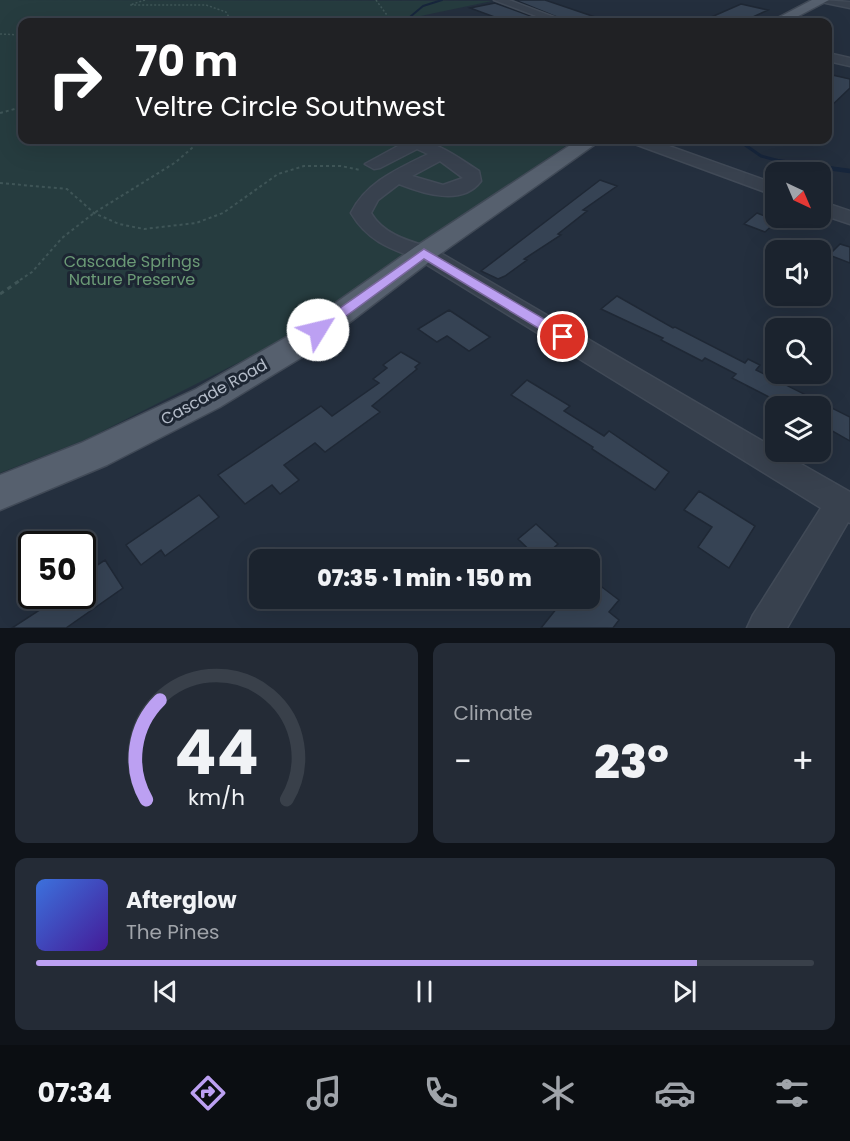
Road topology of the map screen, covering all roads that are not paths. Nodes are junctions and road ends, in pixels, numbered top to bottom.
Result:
1 (499, 0) edge
2 (823, 0) edge
3 (850, 5) edge
4 (550, 18) edge
5 (785, 18) edge
6 (832, 58) edge
7 (850, 62) edge
8 (413, 144) edge
9 (424, 144) edge
10 (585, 144) edge
11 (649, 144) edge
12 (441, 154) junction
13 (374, 164) dead end
14 (397, 177) junction
15 (765, 187) edge
16 (831, 211) edge
17 (850, 218) edge
18 (424, 253) junction
19 (0, 493) edge
20 (846, 507) edge
21 (766, 628) edge

1 - 4 street
2 - 3 street
2 - 5 main road
6 - 7 street
8 - 13 street
9 - 12 street
10 - 18 main road, Cascade Road
11 - 15 street
12 - 14 street
12 - 14 street
14 - 18 street
16 - 17 street
18 - 19 main road, Cascade Road
18 - 20 street
20 - 21 street

